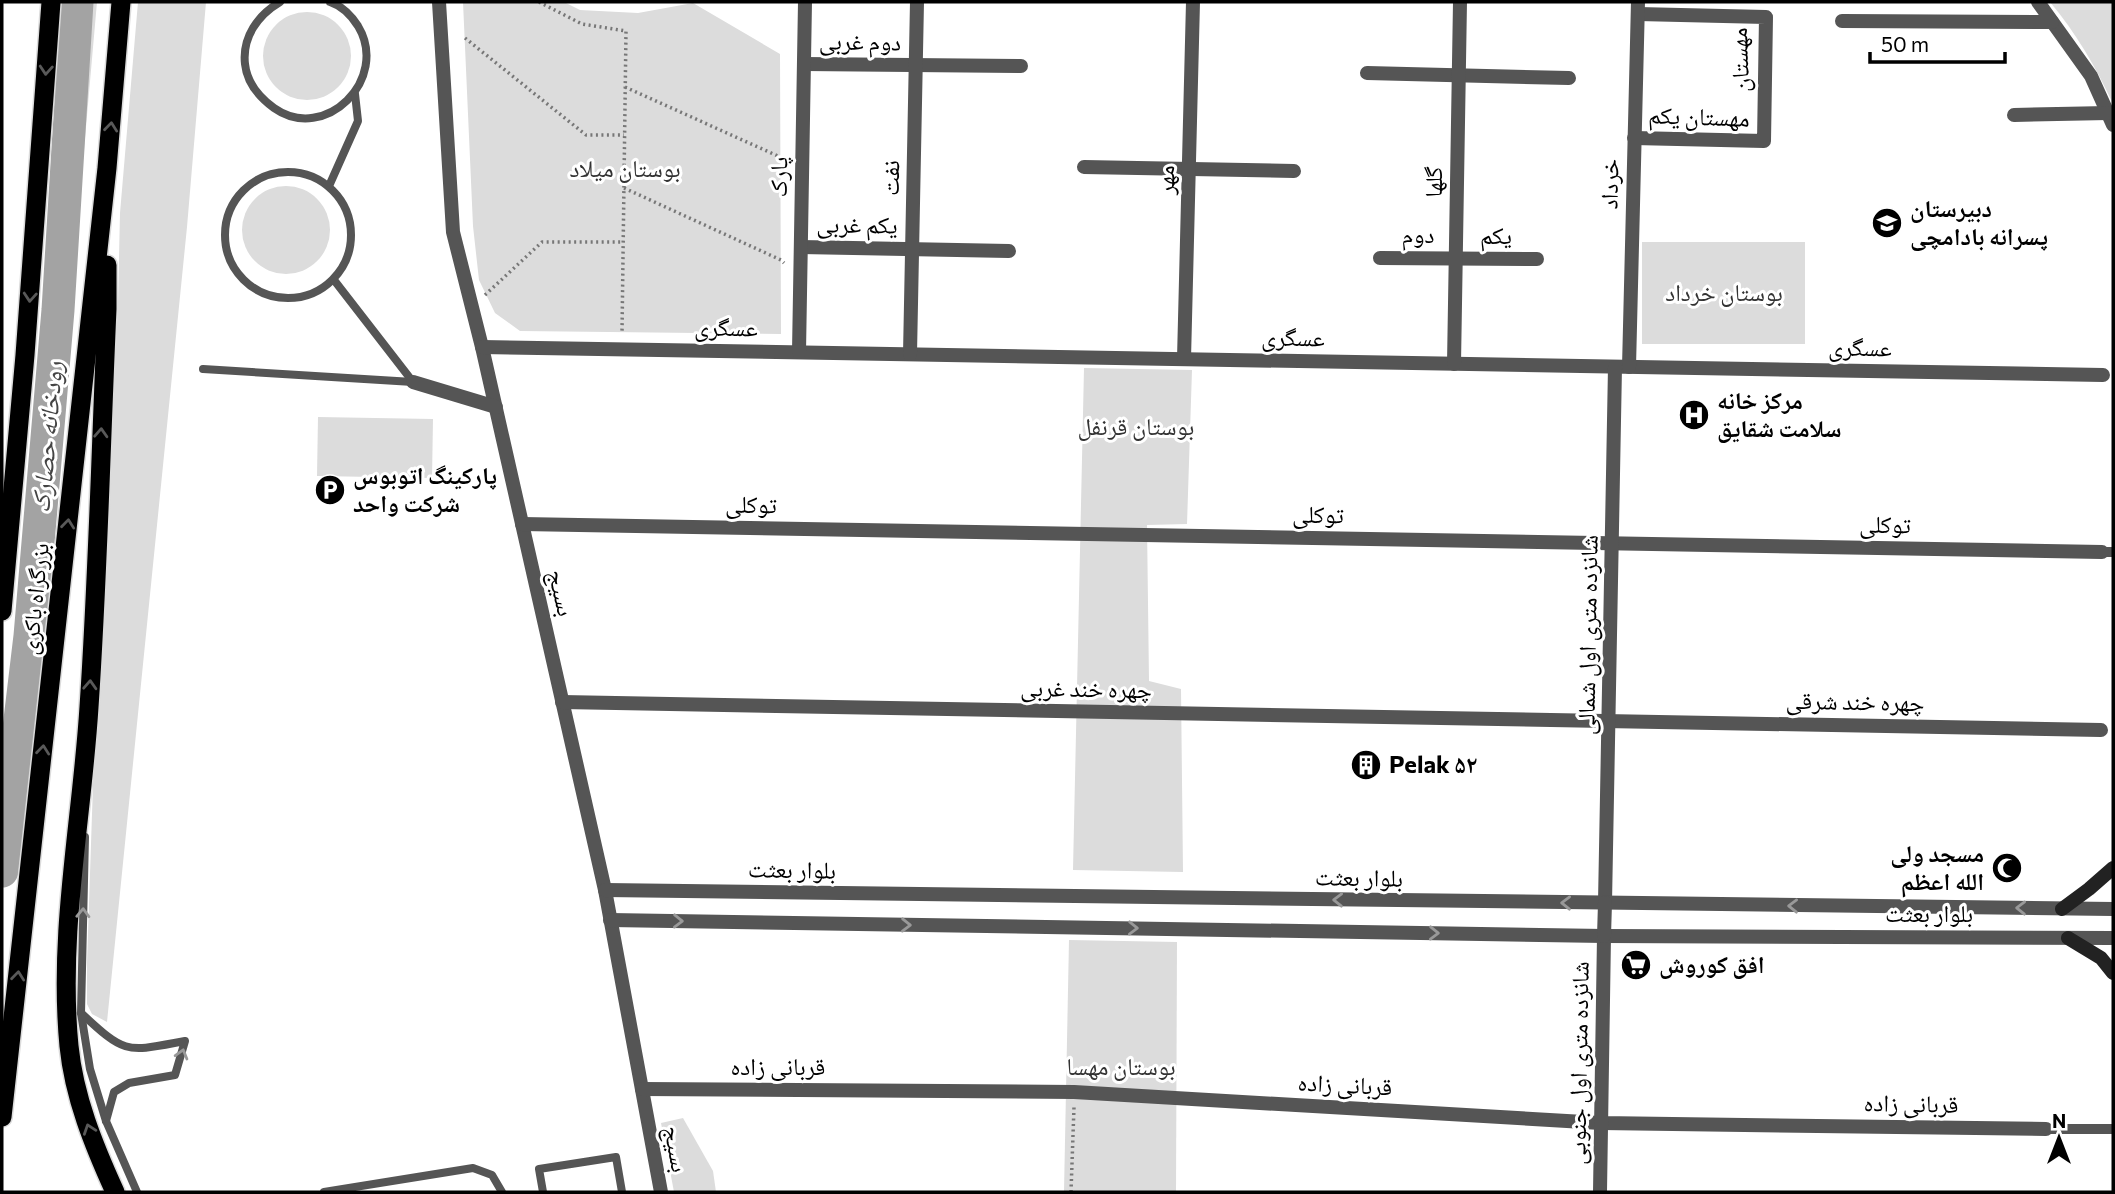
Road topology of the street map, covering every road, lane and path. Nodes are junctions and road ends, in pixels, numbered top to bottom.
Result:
1 (51, 2) edge
2 (121, 2) edge
3 (280, 2) edge
4 (330, 2) edge
5 (439, 2) edge
6 (539, 2) edge
7 (805, 2) edge
8 (917, 2) edge
9 (1193, 2) edge
10 (1460, 2) edge
11 (2038, 2) edge
12 (1638, 8) edge
13 (1842, 21) dead end
14 (2052, 22) junction
15 (464, 38) dead end
16 (804, 64) junction
17 (916, 65) junction
18 (1021, 66) dead end
19 (1367, 73) dead end
20 (1459, 75) junction
21 (1569, 78) dead end
22 (625, 87) junction
23 (355, 94) junction
24 (2014, 115) dead end
25 (2111, 119) edge
26 (624, 135) junction
27 (1634, 138) junction
28 (1763, 141) joint
29 (780, 157) dead end
30 (1084, 167) dead end
31 (107, 168) junction
32 (1189, 169) junction
33 (1294, 171) dead end
34 (329, 186) junction
35 (624, 188) junction
36 (623, 242) junction
37 (800, 247) junction
38 (912, 249) junction
39 (1009, 251) dead end
40 (1380, 258) dead end
41 (1456, 258) junction
42 (1536, 259) dead end
43 (334, 280) junction
44 (800, 281) junction
45 (480, 305) dead end
46 (482, 347) junction
47 (622, 349) junction
48 (799, 352) junction
49 (911, 354) junction
50 (1184, 359) junction
51 (1454, 363) junction
52 (1622, 367) junction
53 (203, 369) dead end
54 (2104, 375) dead end
55 (413, 382) junction
56 (496, 407) junction
57 (522, 524) junction
58 (1612, 543) junction
59 (2108, 552) edge
60 (2, 611) edge
61 (562, 702) junction
62 (1609, 721) junction
63 (2107, 730) edge
64 (84, 761) junction
65 (2113, 868) edge
66 (605, 890) junction
67 (1605, 904) junction
68 (2062, 909) junction
69 (2113, 909) edge
70 (610, 920) junction
71 (1604, 936) junction
72 (2068, 938) junction
73 (2113, 938) edge
74 (2113, 973) edge
75 (81, 1013) junction
76 (642, 1089) junction
77 (1074, 1092) junction
78 (2, 1117) edge
79 (106, 1121) junction
80 (1601, 1123) junction
81 (2046, 1129) joint
82 (2113, 1129) edge
83 (115, 1192) edge
84 (137, 1192) edge
85 (324, 1192) edge
86 (502, 1192) edge
87 (542, 1192) edge
88 (622, 1192) edge
89 (661, 1192) edge
90 (1071, 1192) edge
91 (1600, 1192) edge

1 -> 60 highway, بزرگراه باکری
31 -> 2 highway, بزرگراه باکری
3 - 23 lane
4 - 23 lane
5 - 46 street, بسیج
6 - 22 path
7 - 16 street, پارک
8 - 17 street, نفت
9 - 32 street, مهر
10 - 20 street, گلها
11 - 14 street
12 - 27 street, خرداد
12 - 28 street, مهستان
13 - 14 street
14 - 25 street
15 - 26 path
16 - 17 street, دوم غربی
16 - 37 street, پارک
17 - 18 street, دوم غربی
17 - 38 street, نفت
19 - 20 street
20 - 21 street
20 - 41 street, گلها
22 - 26 path
22 - 29 path
23 - 34 lane
24 - 25 street
26 - 35 path
27 - 28 street, مهستان یکم
27 - 52 street, خرداد
30 - 32 street
64 -> 31 highway
78 -> 31 highway, بزرگراه باکری
32 - 33 street
32 - 50 street, مهر
34 - 43 lane
34 - 43 lane
35 - 36 path
35 - 44 path
36 - 45 path
36 - 47 path
37 - 38 street, یکم غربی
37 - 44 street, پارک
38 - 39 street, یکم غربی
38 - 49 street, نفت
40 - 41 street, دوم
41 - 42 street, یکم
41 - 51 street, گلها
43 - 55 lane
44 - 48 street, پارک
46 - 47 street, عسگری
46 - 56 street, بسیج
47 - 48 street, عسگری
48 - 49 street, عسگری
49 - 50 street, عسگری
50 - 51 street, عسگری
51 - 52 street, عسگری
52 - 54 street, عسگری
52 - 58 street, شانزده متری اول شمالی
53 - 55 lane
55 - 56 street
56 - 57 street, بسیج
57 - 58 street, توکلی
57 - 61 street, بسیج
58 - 59 street, توکلی
58 - 62 street, شانزده متری اول شمالی
61 - 62 street, چهره خند غربی
61 - 66 street, بسیج
62 - 63 street, چهره خند شرقی
62 - 67 street, شانزده متری اول شمالی
75 -> 64 lane
83 -> 64 highway
65 - 68 main road
67 -> 66 street, بلوار بعثت
66 - 70 street, بسیج
68 -> 67 street, بلوار بعثت
67 - 71 street, شانزده متری اول شمالی
68 - 69 street, بلوار بعثت
70 -> 71 street, بلوار بعثت
70 - 76 street, بسیج
71 - 72 street, بلوار بعثت
71 - 80 street, شانزده متری اول جنوبی
72 - 73 street, بلوار بعثت
72 - 74 main road
75 - 79 lane
79 -> 75 lane
76 - 77 street, قربانی زاده
76 - 89 street, بسیج
77 - 80 street, قربانی زاده
77 - 90 path
79 - 84 lane
80 - 81 street, قربانی زاده
80 - 91 street, شانزده متری اول جنوبی
81 - 82 street
85 - 86 lane
87 - 88 lane

